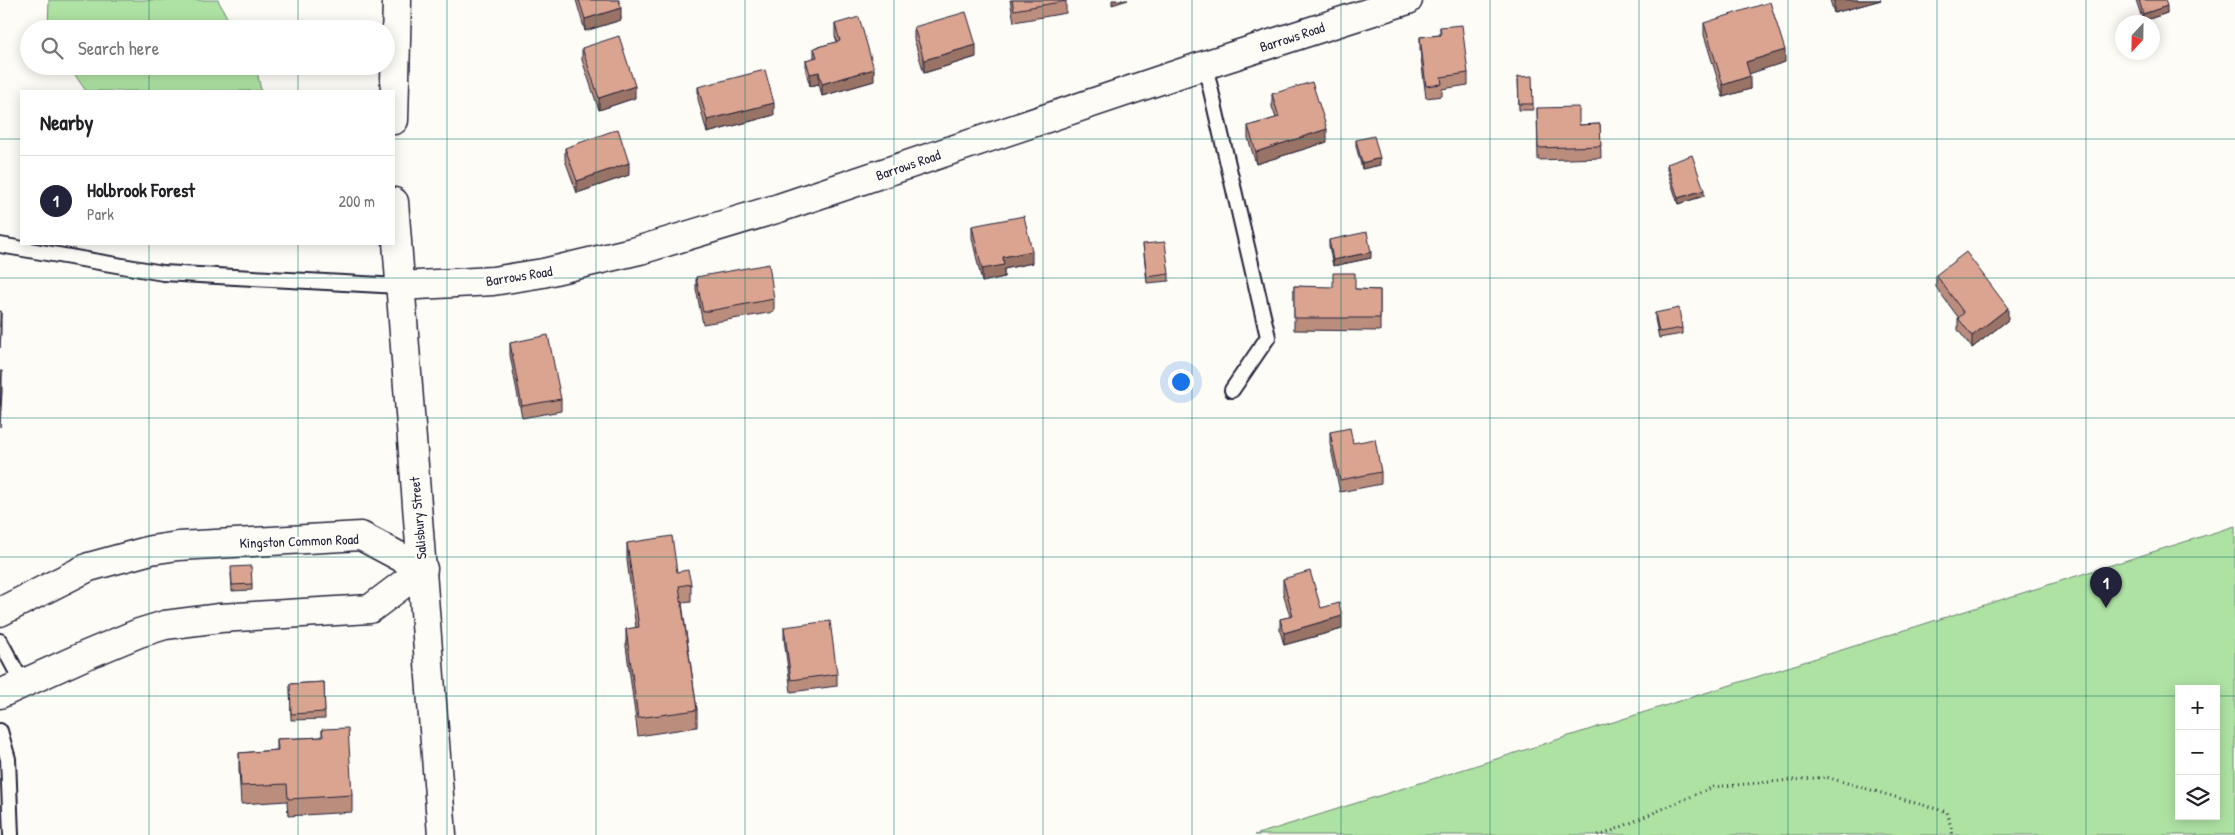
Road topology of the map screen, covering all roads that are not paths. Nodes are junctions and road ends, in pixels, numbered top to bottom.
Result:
1 (398, 0) edge
2 (1408, 0) edge
3 (1205, 65) junction
4 (395, 90) edge
5 (395, 219) edge
6 (0, 245) edge
7 (399, 286) junction
8 (1232, 390) dead end
9 (423, 569) junction
10 (0, 612) edge
11 (0, 641) edge
12 (12, 689) edge
13 (0, 731) edge
14 (12, 835) edge
15 (442, 835) edge

1 - 4 street
2 - 3 street, Barrows Road
3 - 7 street, Barrows Road
3 - 8 lane
5 - 7 street, Salisbury Street
6 - 7 lane
7 - 9 street, Salisbury Street
9 - 10 street, Kingston Common Road
9 - 12 street
9 - 15 street, Salisbury Street
11 - 12 lane
13 - 14 lane

